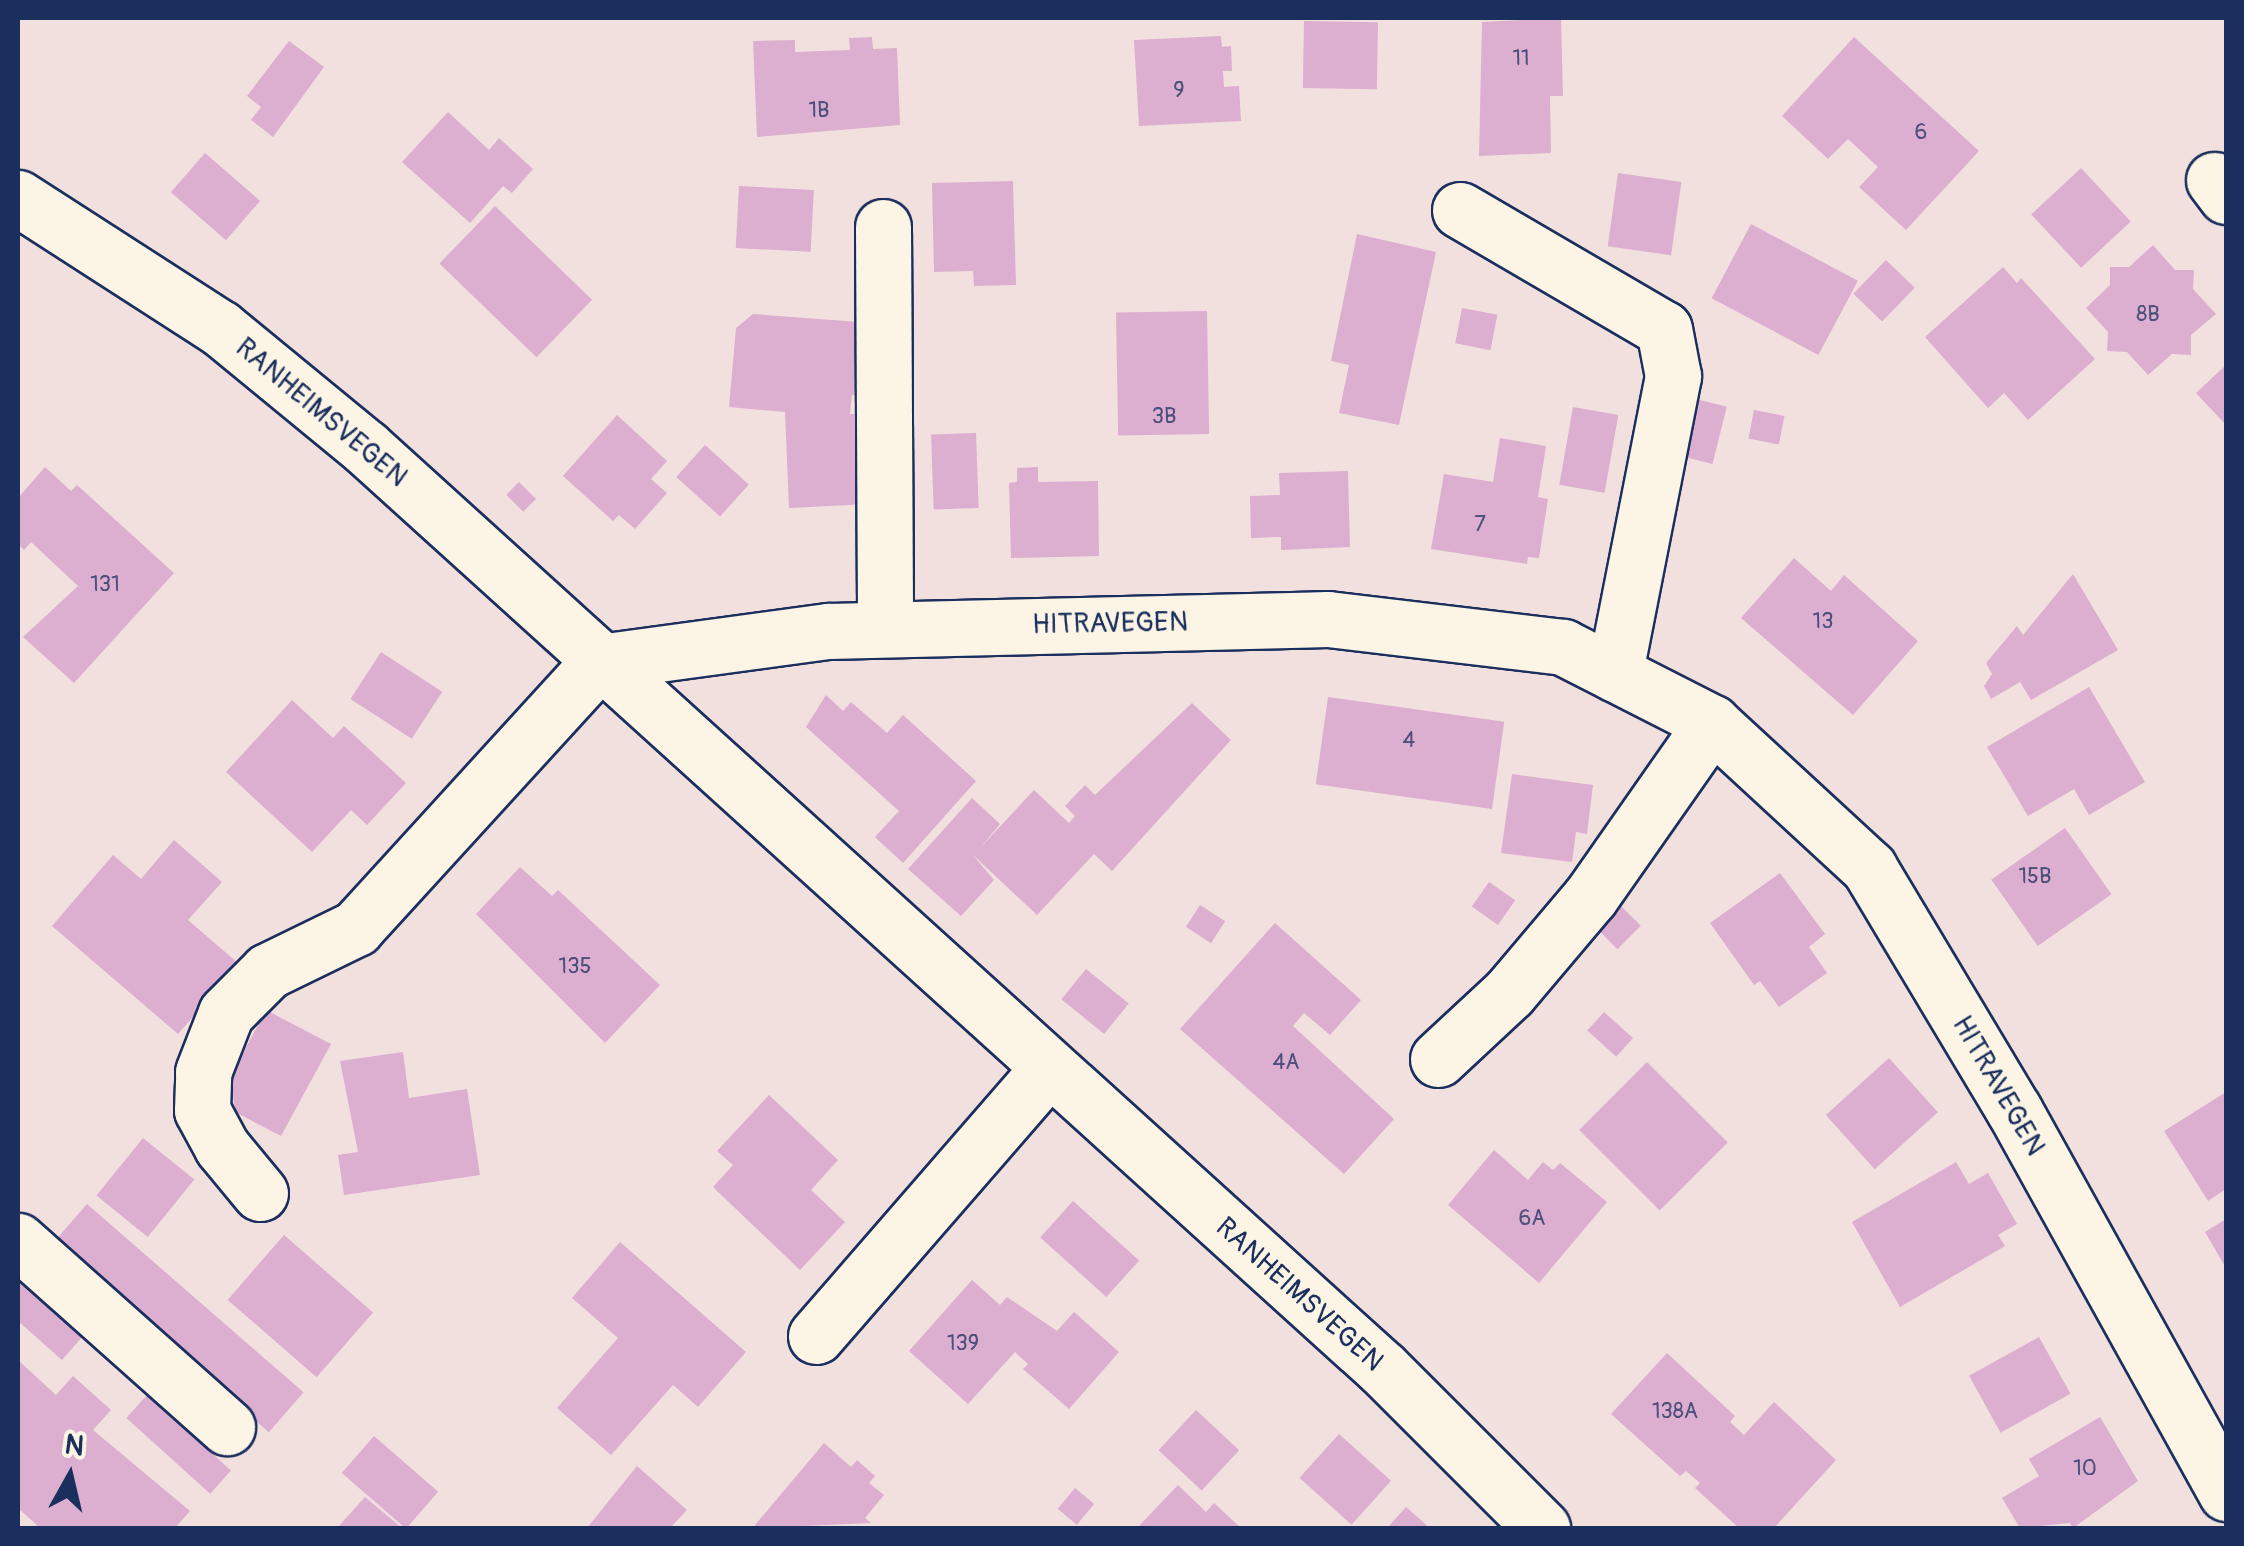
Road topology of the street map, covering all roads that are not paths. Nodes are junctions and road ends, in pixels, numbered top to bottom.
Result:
1 (18, 198) edge
2 (1460, 210) dead end
3 (882, 226) dead end
4 (885, 629) junction
5 (599, 662) junction
6 (1615, 672) junction
7 (1712, 723) junction
8 (1438, 1059) dead end
9 (1048, 1069) junction
10 (260, 1193) dead end
11 (18, 1241) edge
12 (816, 1336) dead end
13 (227, 1427) dead end
14 (2226, 1493) edge
15 (1542, 1528) edge

1 - 5 street, RANHEIMSVEGEN
2 - 6 street
3 - 4 street
4 - 5 street, HITRAVEGEN
4 - 6 street, HITRAVEGEN
5 - 9 street, RANHEIMSVEGEN
5 - 10 street
6 - 7 street, HITRAVEGEN
7 - 8 street
7 - 14 street, HITRAVEGEN
9 - 12 street
9 - 15 street, RANHEIMSVEGEN
11 - 13 street

